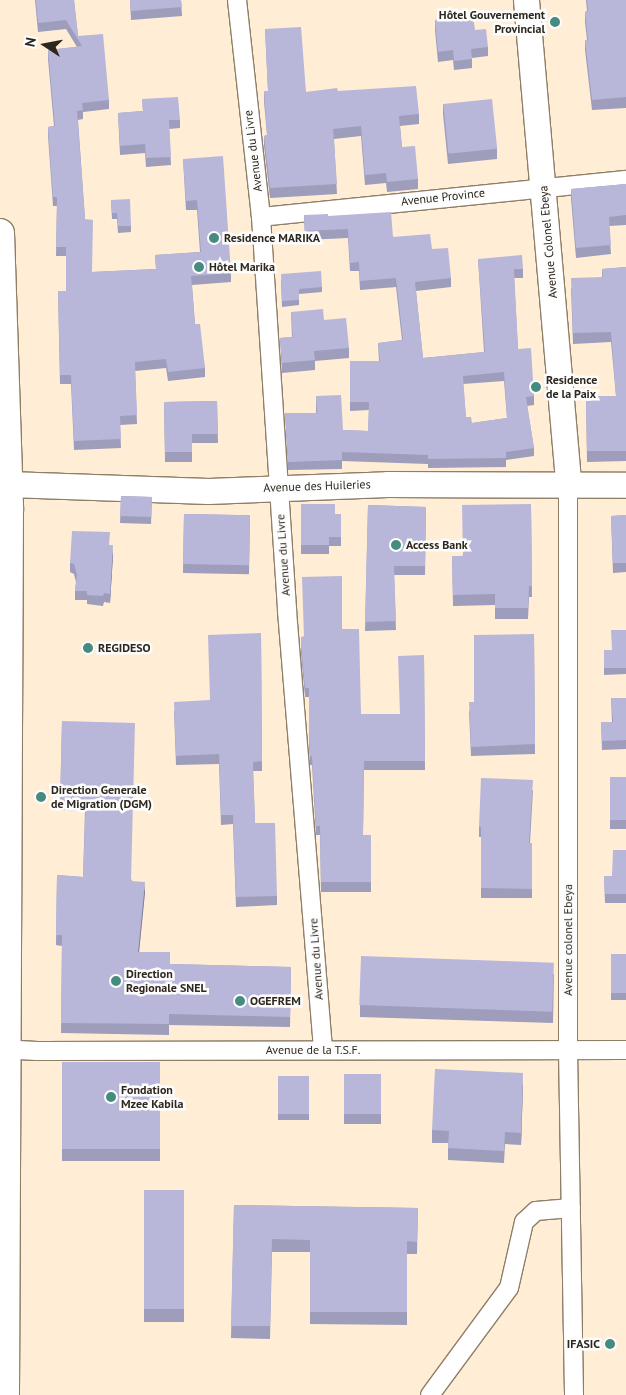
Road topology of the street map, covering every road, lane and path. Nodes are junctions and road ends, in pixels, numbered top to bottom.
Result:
1 (237, 0) edge
2 (526, 0) edge
3 (626, 180) edge
4 (543, 187) junction
5 (261, 217) junction
6 (0, 234) edge
7 (8, 484) junction
8 (568, 484) junction
9 (626, 485) edge
10 (278, 487) junction
11 (3, 1050) edge
12 (323, 1050) junction
13 (568, 1050) junction
14 (626, 1050) edge
15 (571, 1208) junction
16 (5, 1395) edge
17 (430, 1395) edge
18 (574, 1395) edge

1 - 5 street, Avenue du Livre
2 - 4 main road, Avenue Colonel Ebeya
3 - 4 street, Avenue Province
4 - 5 street, Avenue Province
4 - 8 main road, Avenue Colonel Ebeya
5 - 10 street, Avenue du Livre
6 - 7 main road
7 - 10 main road, Avenue des Huileries
7 - 11 main road
8 - 9 main road, Avenue des Huileries
8 - 10 main road, Avenue des Huileries
8 - 13 street, Avenue colonel Ebeya
10 - 12 street, Avenue du Livre
11 - 12 street, Avenue de la T.S.F.
11 - 16 main road
12 - 13 street, Avenue de la T.S.F.
13 - 14 street, Avenue de la T.S.F.
13 - 15 street, Avenue colonel Ebeya
15 - 17 street
15 - 18 street, Avenue colonel Ebeya

